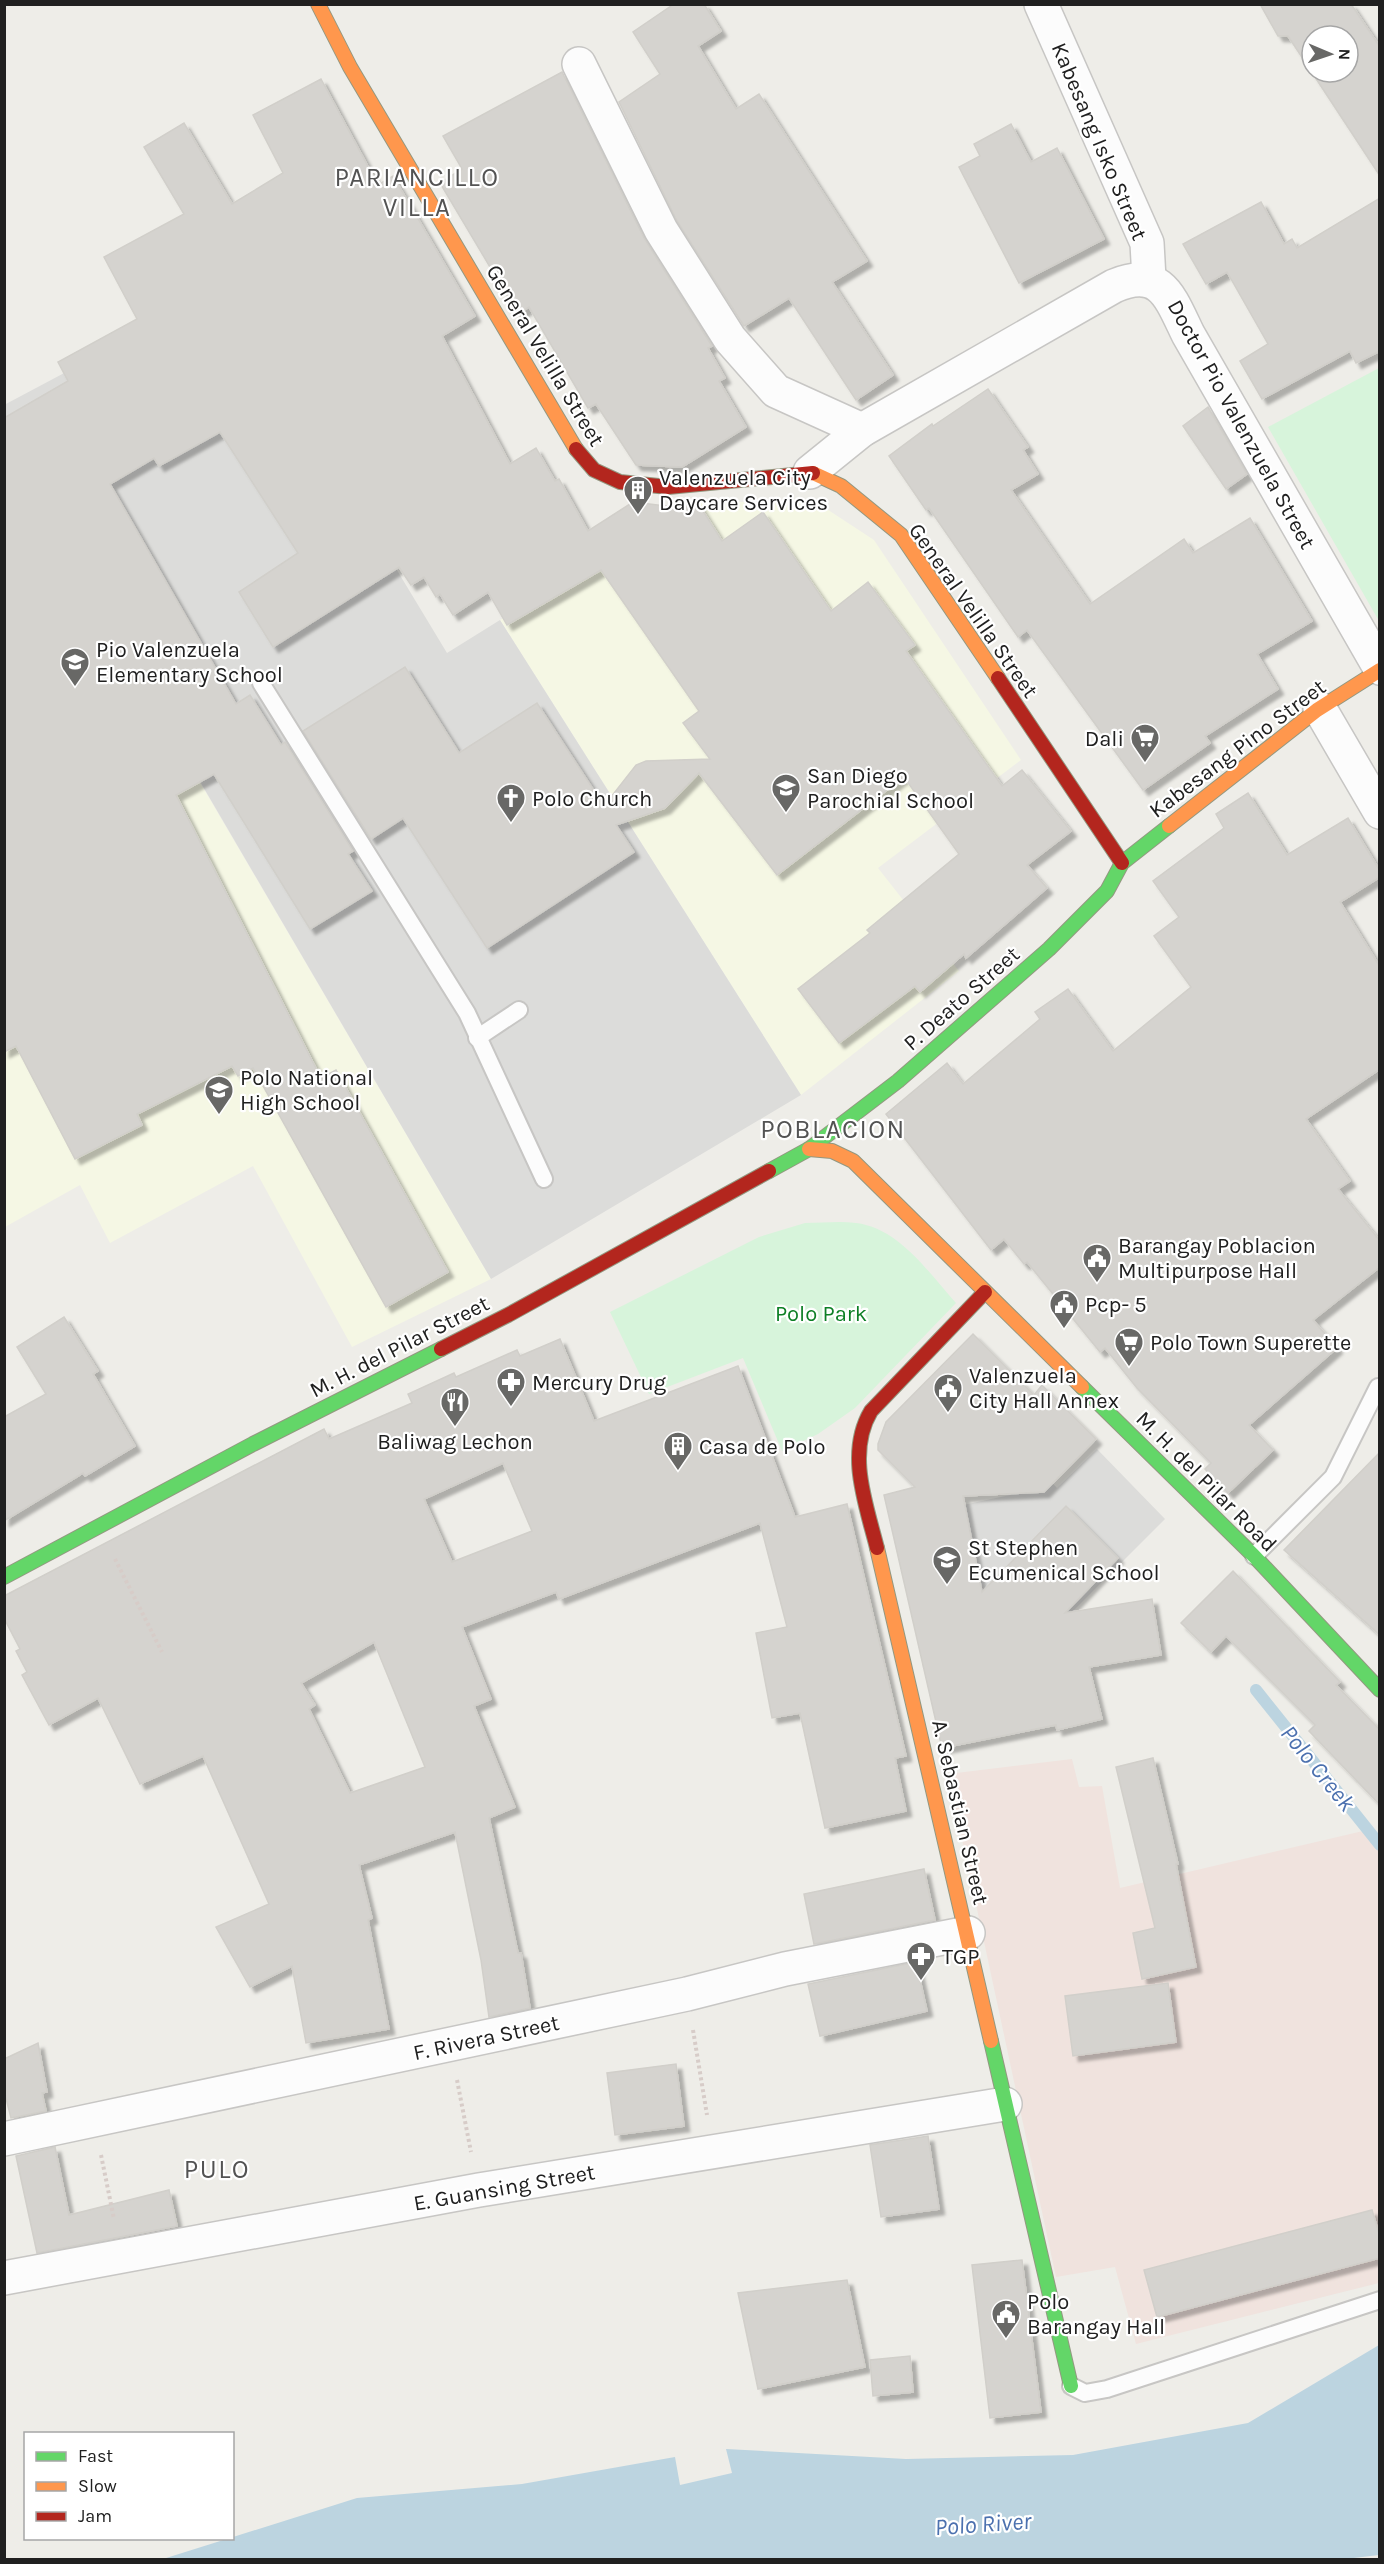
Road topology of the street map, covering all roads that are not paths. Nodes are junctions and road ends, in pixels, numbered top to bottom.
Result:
1 (318, 4) edge
2 (1041, 4) edge
3 (579, 64) dead end
4 (1149, 279) junction
5 (862, 430) junction
6 (810, 472) junction
7 (1380, 669) edge
8 (261, 683) dead end
9 (1320, 709) junction
10 (1380, 812) edge
11 (1122, 863) junction
12 (519, 1010) dead end
13 (477, 1038) junction
14 (809, 1149) junction
15 (544, 1179) dead end
16 (985, 1292) junction
17 (1378, 1387) edge
18 (1254, 1556) junction
19 (4, 1577) edge
20 (1380, 1690) edge
21 (968, 1933) junction
22 (1005, 2104) junction
23 (4, 2139) edge
24 (4, 2278) edge
25 (1380, 2300) edge
26 (1071, 2386) joint

1 - 6 main road, General Velilla Street
2 - 4 street, Kabesang Isko Street
3 - 5 street
4 - 5 street, Doctor Pio Valenzuela Street
4 - 7 street, Doctor Pio Valenzuela Street
5 - 6 street, Doctor Pio Valenzuela Street
6 - 11 main road, General Velilla Street
7 - 9 main road, Kabesang Pino Street
8 - 13 lane
9 - 10 street
9 - 11 main road, Kabesang Pino Street
11 - 14 main road, P. Deato Street
12 - 13 lane
13 - 15 lane
14 - 16 main road, M. H. del Pilar Road
14 - 19 main road, M. H. del Pilar Street
16 - 18 main road, M. H. del Pilar Road
16 - 21 main road, A. Sebastian Street
17 - 18 lane
18 - 20 main road, M. H. del Pilar Road
21 - 22 main road, A. Sebastian Street
21 - 23 street, F. Rivera Street
22 - 24 street, E. Guansing Street
22 - 26 main road, A. Sebastian Street
25 - 26 lane

